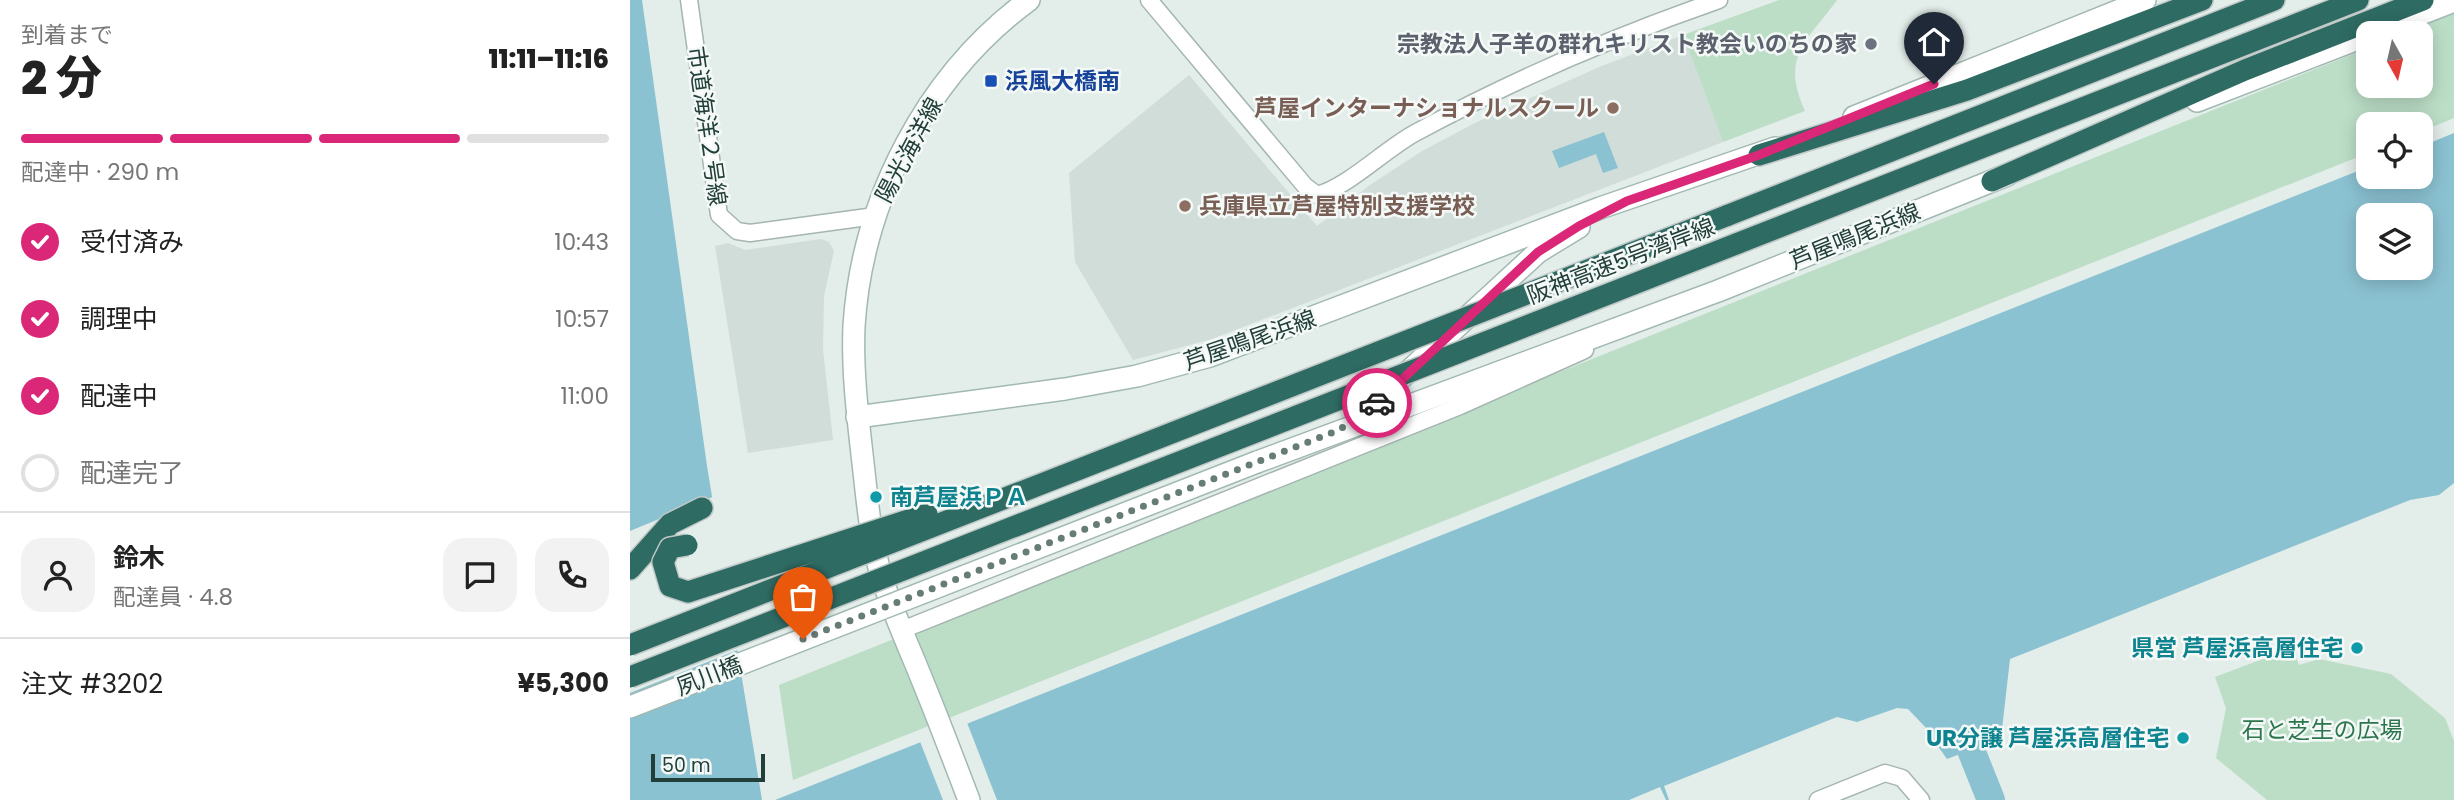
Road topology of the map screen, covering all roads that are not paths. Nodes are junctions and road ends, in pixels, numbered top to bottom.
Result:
1 (688, 0) edge
2 (1029, 0) edge
3 (1149, 0) edge
4 (1718, 0) edge
5 (2145, 0) edge
6 (2203, 0) edge
7 (2274, 0) edge
8 (2358, 0) edge
9 (2423, 0) edge
10 (2454, 1) edge
11 (2403, 21) edge
12 (2356, 39) edge
13 (1759, 155) junction
14 (1992, 181) junction
15 (1627, 201) junction
16 (875, 216) junction
17 (1718, 291) junction
18 (858, 417) junction
19 (1208, 417) junction
20 (1339, 430) junction
21 (1257, 462) joint
22 (702, 508) dead end
23 (687, 545) dead end
24 (630, 569) edge
25 (902, 630) junction
26 (630, 645) edge
27 (630, 677) edge
28 (630, 707) edge
29 (969, 800) edge
30 (1818, 800) edge
31 (1921, 800) edge

1 - 16 street, 市道海洋２号線
2 - 16 main road, 陽光海洋線
3 - 4 street
5 - 13 main road, 芦屋鳴尾浜線
6 - 13 highway
7 - 19 highway, 阪神高速5号湾岸線, bridge
8 - 27 highway, 阪神高速5号湾岸線, bridge
9 - 14 highway
10 - 11 main road, 芦屋鳴尾浜線
12 - 14 main road, 芦屋鳴尾浜線
13 - 15 main road, 芦屋鳴尾浜線
14 - 17 main road, 芦屋鳴尾浜線
15 - 18 main road, 芦屋鳴尾浜線
15 - 20 main road, 芦屋鳴尾浜線
16 - 18 main road, 陽光海洋線
17 - 20 main road, 芦屋鳴尾浜線
17 - 25 street
18 - 25 main road, 陽光海洋線
19 - 23 highway, bridge
19 - 26 highway, 阪神高速5号湾岸線, bridge
20 - 21 main road, 芦屋鳴尾浜線
21 - 28 main road, 夙川橋, bridge
22 - 24 highway
25 - 29 main road, 陽光海洋線
30 - 31 street

